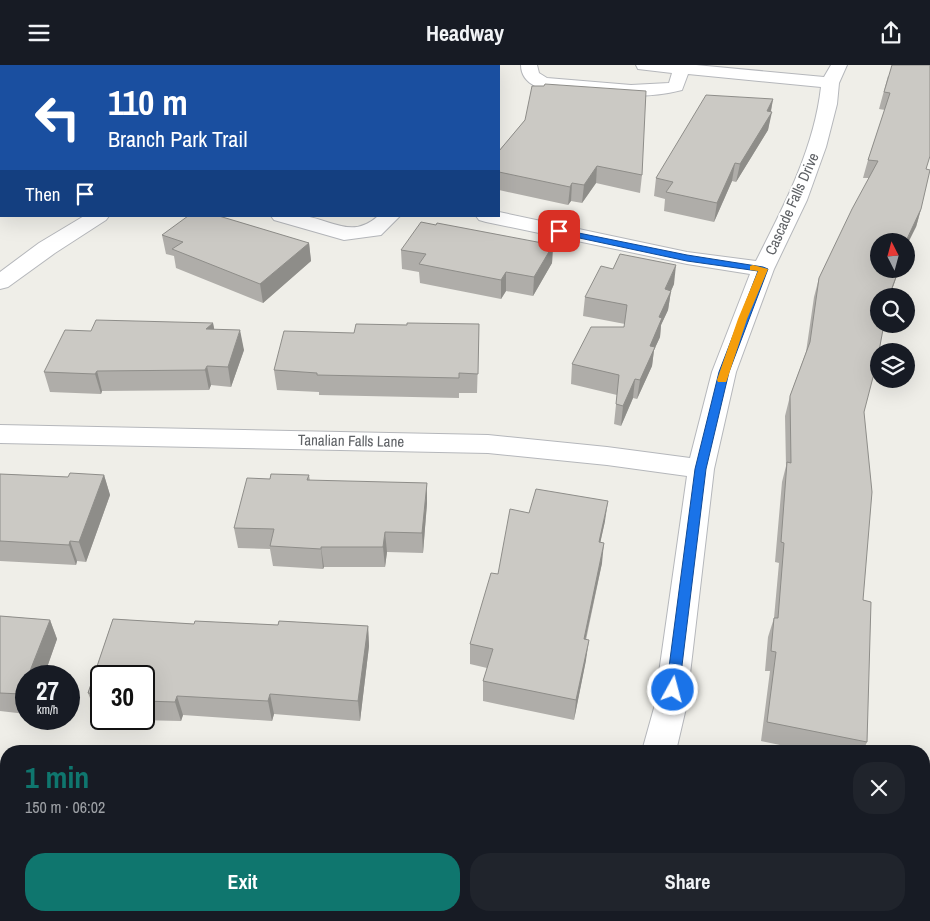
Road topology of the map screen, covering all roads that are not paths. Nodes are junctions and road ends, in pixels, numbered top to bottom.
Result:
1 (529, 65) edge
2 (644, 65) edge
3 (682, 68) junction
4 (835, 74) edge
5 (97, 217) edge
6 (284, 217) edge
7 (389, 217) edge
8 (491, 217) edge
9 (763, 269) junction
10 (0, 282) edge
11 (0, 434) edge
12 (701, 469) junction
13 (661, 745) edge

1 - 3 street
2 - 3 street
3 - 4 street
4 - 9 street, Cascade Falls Drive
5 - 10 street
6 - 7 street
8 - 9 street
9 - 12 street, Cascade Falls Drive
11 - 12 street, Tanalian Falls Lane
12 - 13 street, Cascade Falls Drive

